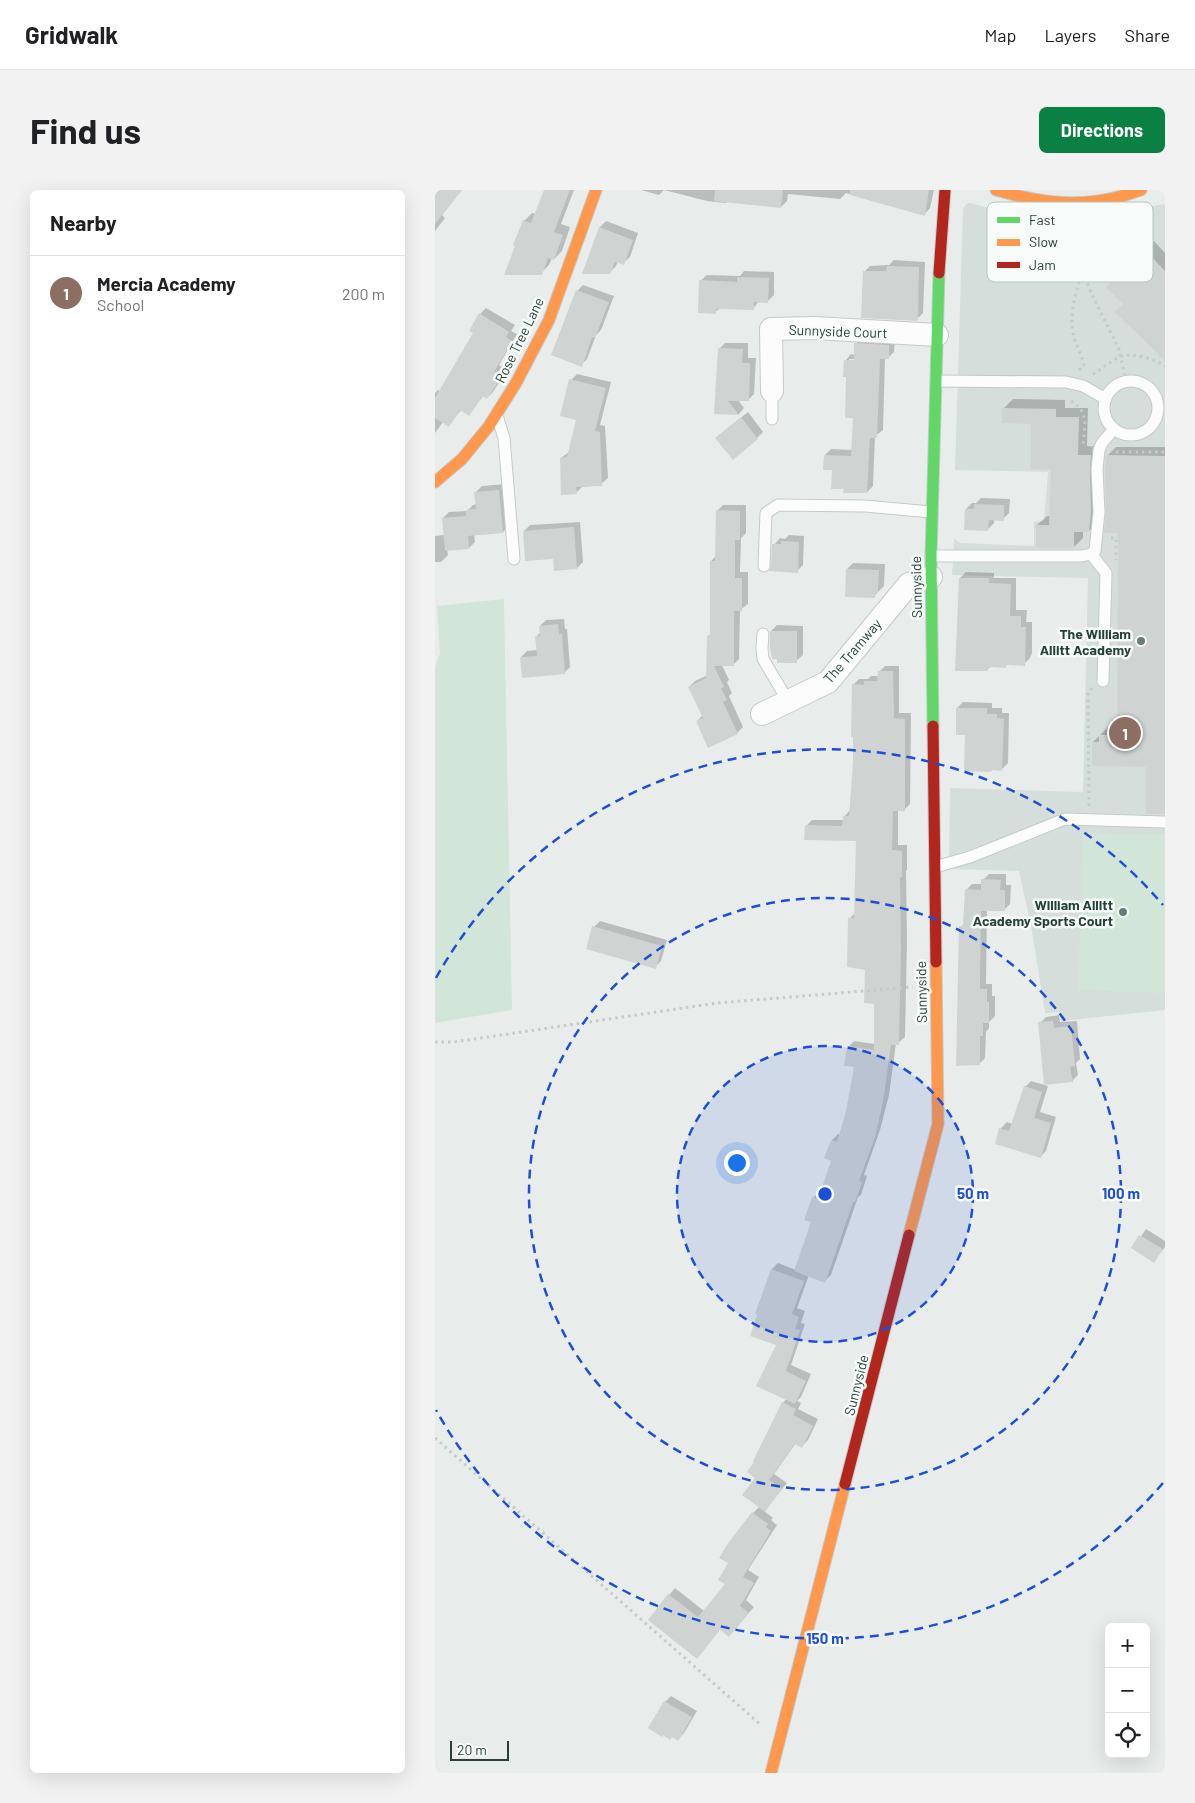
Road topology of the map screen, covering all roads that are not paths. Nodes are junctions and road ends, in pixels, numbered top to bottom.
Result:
1 (595, 190) edge
2 (945, 190) edge
3 (995, 190) edge
4 (1137, 192) edge
5 (1051, 202) edge
6 (1108, 202) edge
7 (937, 335) junction
8 (936, 380) junction
9 (772, 391) joint
10 (1106, 399) junction
11 (496, 415) junction
12 (772, 419) dead end
13 (1114, 429) junction
14 (435, 482) edge
15 (931, 512) junction
16 (1091, 554) junction
17 (514, 559) dead end
18 (764, 566) dead end
19 (931, 566) junction
20 (763, 634) dead end
21 (1103, 681) dead end
22 (788, 701) junction
23 (762, 714) dead end
24 (1165, 822) edge
25 (935, 867) junction
26 (771, 1773) edge

1 - 11 street, Rose Tree Lane
2 - 7 street, Sunnyside
3 - 5 street
4 - 6 street
7 - 8 street, Sunnyside
7 - 9 street, Sunnyside Court
8 - 10 lane
8 - 15 street, Sunnyside
9 - 12 lane
10 - 13 lane
10 - 13 lane
11 - 14 street, Rose Tree Lane
11 - 17 lane
13 - 16 lane
15 - 18 lane
15 - 19 street, Sunnyside
16 - 19 lane
16 - 21 lane
19 - 22 street, The Tramway
19 - 25 street, Sunnyside
20 - 22 lane
22 - 23 street, The Tramway
24 - 25 lane
25 - 26 street, Sunnyside

